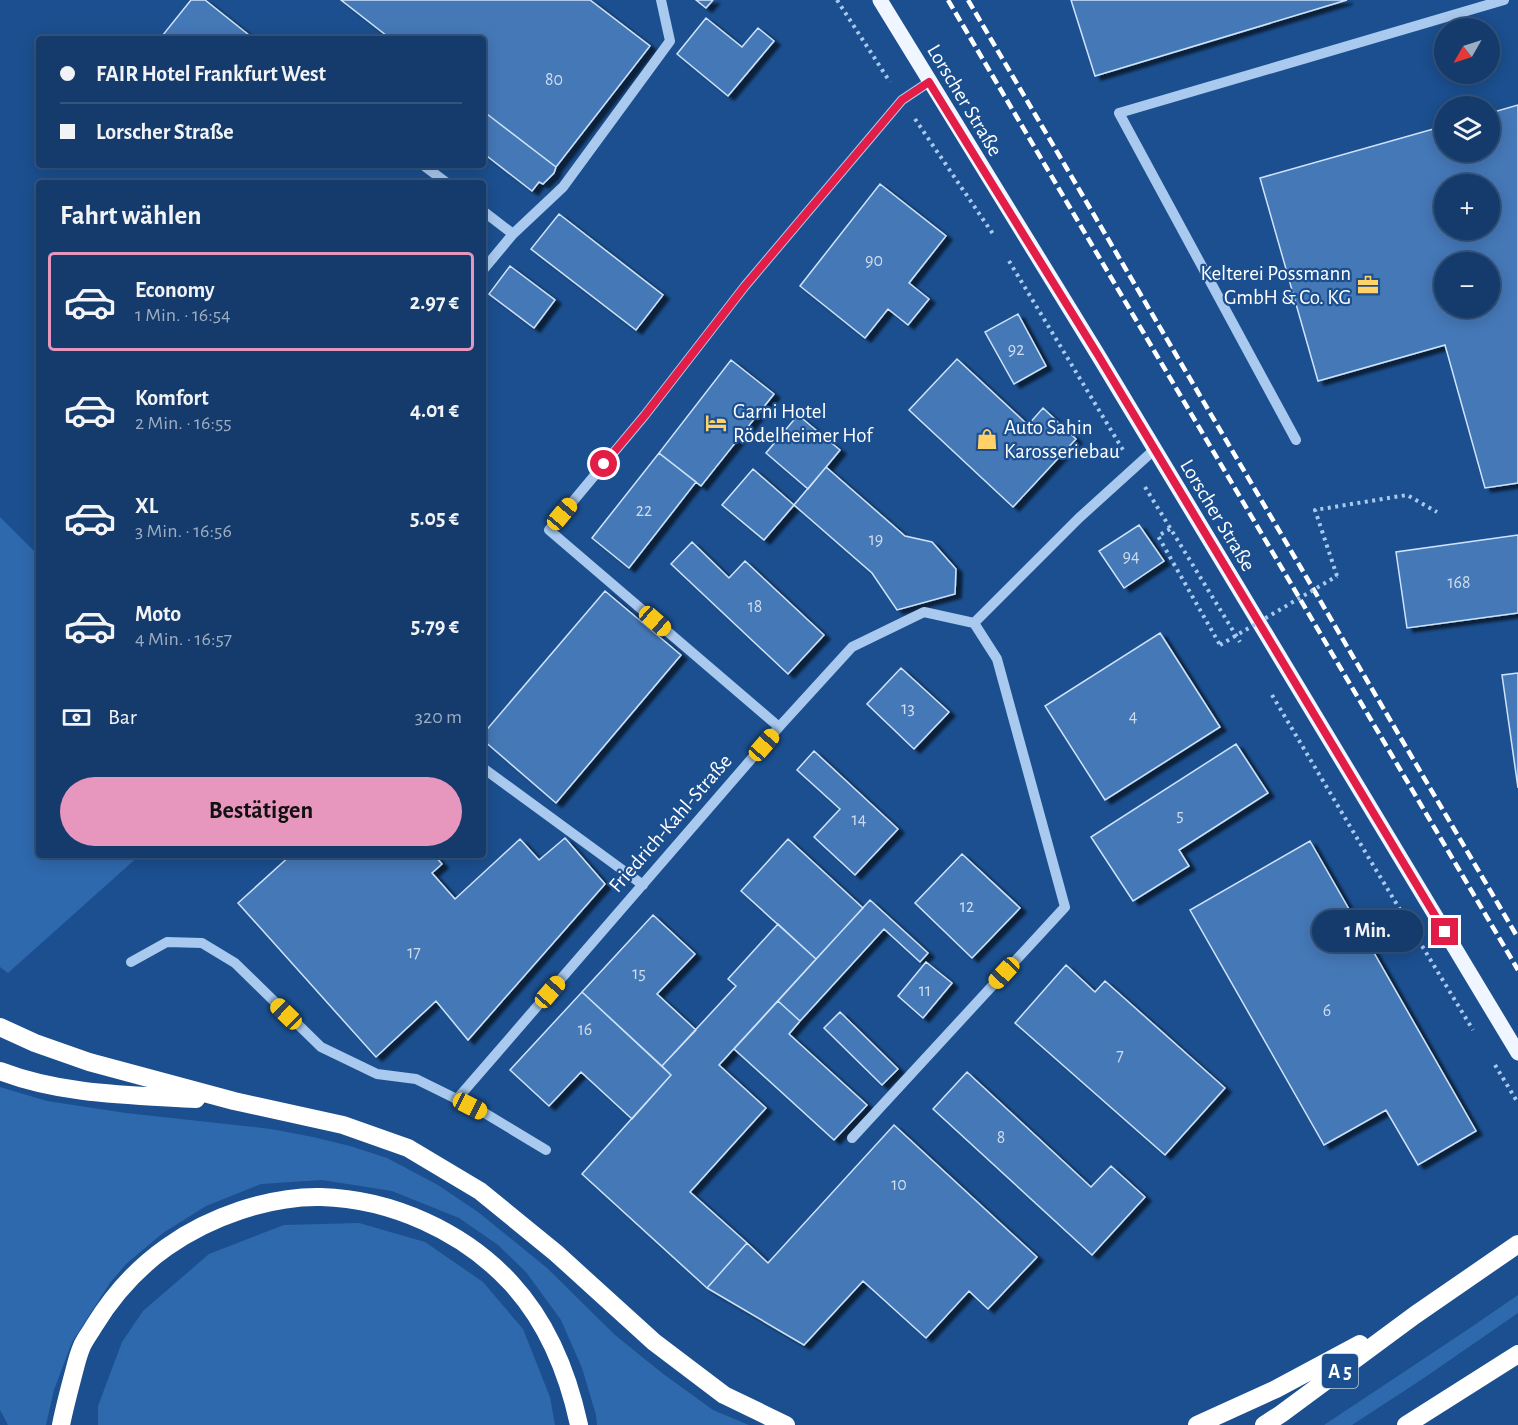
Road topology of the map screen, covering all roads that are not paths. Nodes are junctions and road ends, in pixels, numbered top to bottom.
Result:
1 (662, 0) edge
2 (880, 0) edge
3 (1504, 0) edge
4 (929, 82) junction
5 (427, 168) edge
6 (443, 180) edge
7 (486, 213) edge
8 (513, 234) junction
9 (486, 266) edge
10 (1296, 440) dead end
11 (1154, 450) junction
12 (974, 623) junction
13 (779, 727) junction
14 (486, 770) edge
15 (643, 885) junction
16 (131, 962) dead end
17 (0, 1027) edge
18 (1518, 1053) edge
19 (0, 1071) edge
20 (457, 1099) junction
21 (234, 1101) junction
22 (852, 1138) dead end
23 (546, 1150) dead end
24 (1518, 1244) edge
25 (1415, 1315) junction
26 (1518, 1354) edge
27 (62, 1425) edge
28 (579, 1425) edge
29 (786, 1425) edge
30 (1197, 1425) edge
31 (1264, 1425) edge
32 (1406, 1425) edge

1 - 8 street
2 - 4 main road, Lorscher Straße
3 - 10 street
4 - 11 main road, Lorscher Straße
4 - 13 street
5 - 6 street
7 - 8 street
8 - 9 street
11 - 12 street
11 - 18 main road, Lorscher Straße
12 - 13 street, Friedrich-Kahl-Straße
12 - 22 street
13 - 15 street, Friedrich-Kahl-Straße
14 - 15 street
15 - 20 street, Friedrich-Kahl-Straße
16 - 20 street
17 - 21 highway
19 - 21 highway
20 - 23 street
21 - 29 highway
24 - 25 highway, A 5
25 - 30 highway
25 - 31 highway, A 5
26 - 32 highway
27 - 28 highway

